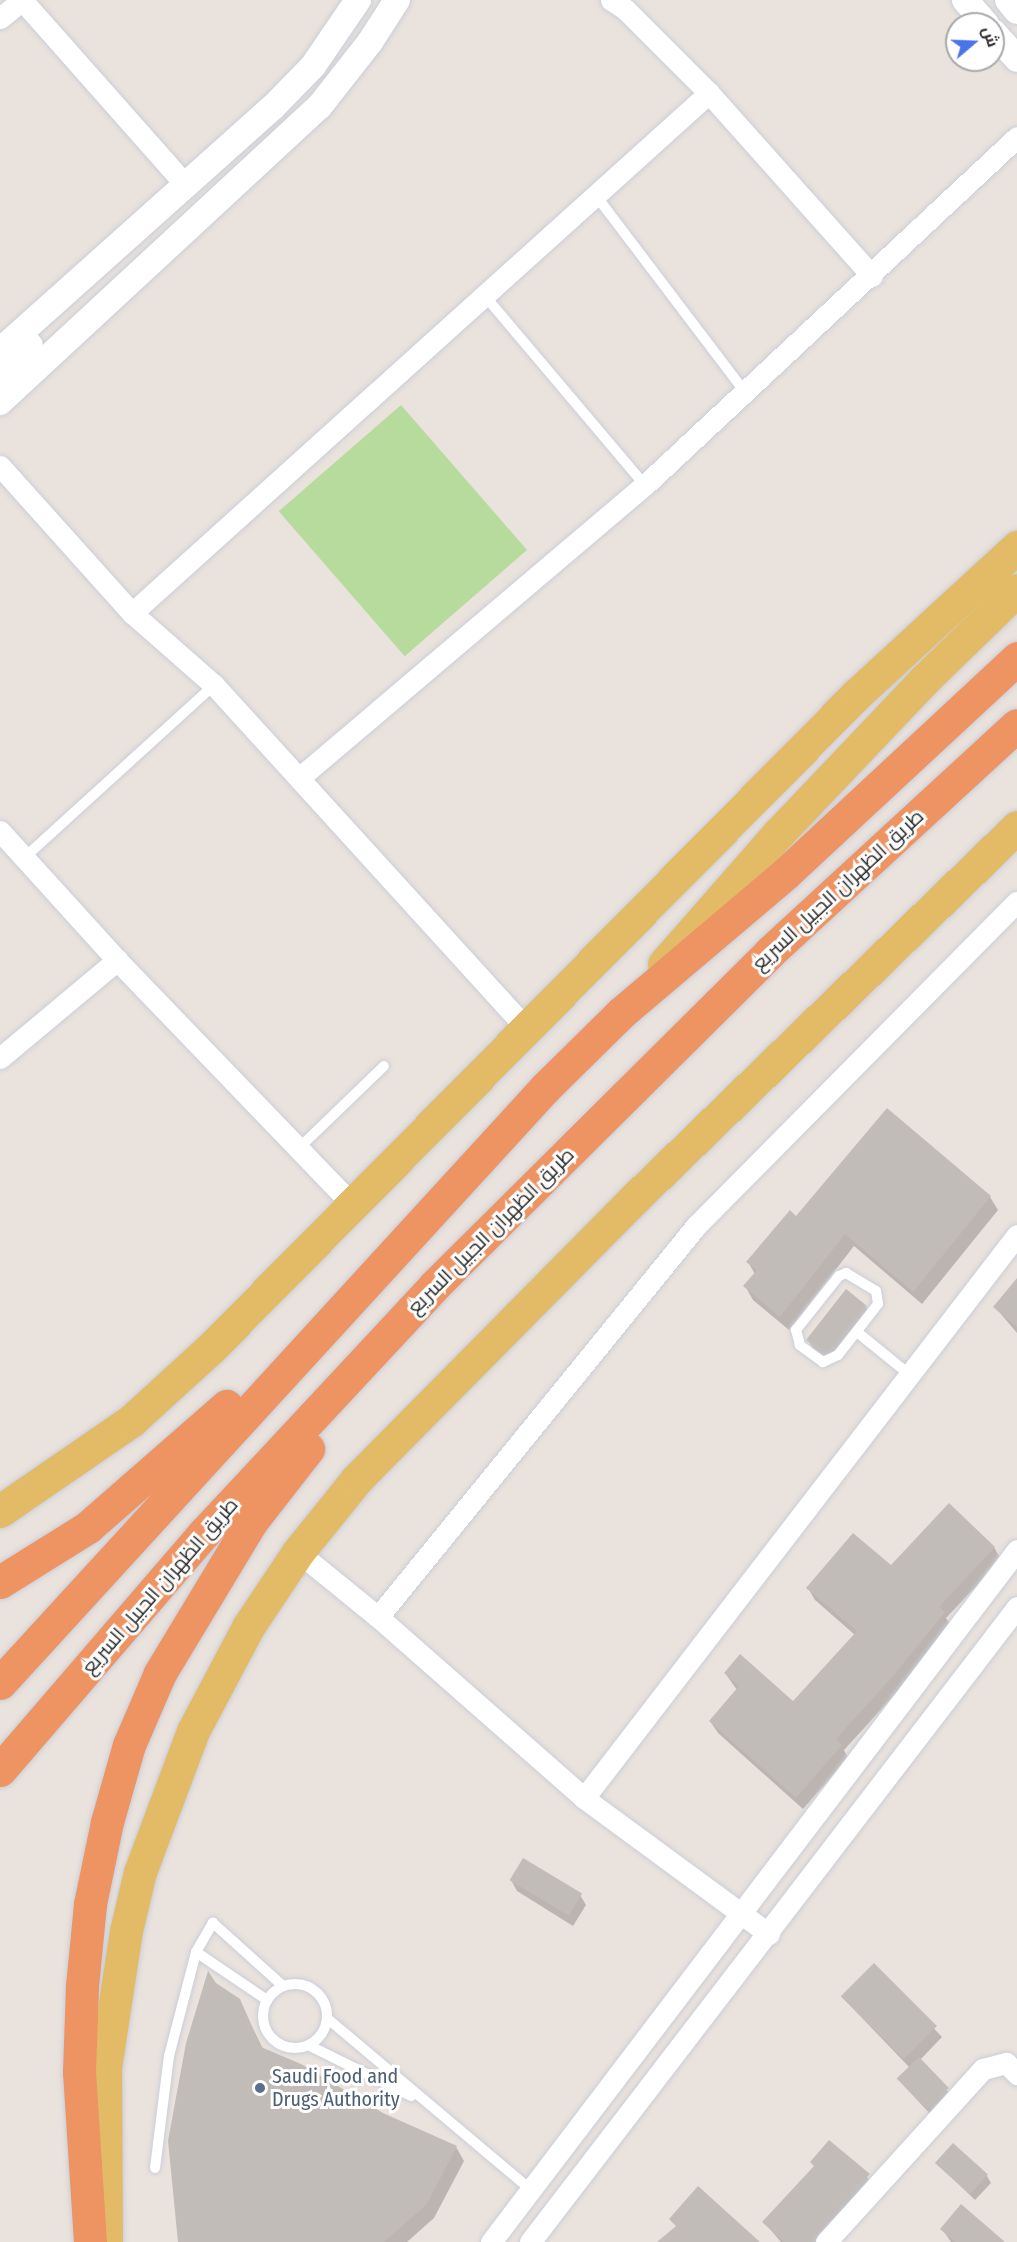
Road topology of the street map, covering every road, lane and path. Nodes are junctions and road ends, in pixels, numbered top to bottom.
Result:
1 (22, 0) edge
2 (358, 0) edge
3 (397, 0) edge
4 (611, 0) edge
5 (965, 0) edge
6 (1008, 0) edge
7 (1017, 10) edge
8 (976, 12) edge
9 (0, 18) edge
10 (1005, 46) edge
11 (1017, 59) edge
12 (709, 93) junction
13 (1017, 137) edge
14 (185, 184) junction
15 (597, 197) junction
16 (153, 262) junction
17 (872, 276) junction
18 (485, 296) junction
19 (57, 300) junction
20 (0, 351) edge
21 (0, 372) edge
22 (746, 393) junction
23 (0, 402) edge
24 (0, 466) edge
25 (645, 485) junction
26 (1017, 547) edge
27 (1017, 590) edge
28 (132, 613) junction
29 (1017, 658) edge
30 (214, 685) junction
31 (1017, 725) edge
32 (299, 778) junction
33 (1017, 826) edge
34 (0, 831) edge
35 (24, 858) junction
36 (1017, 902) edge
37 (117, 960) junction
38 (621, 1012) junction
39 (525, 1027) junction
40 (0, 1058) edge
41 (384, 1066) dead end
42 (299, 1148) junction
43 (351, 1203) junction
44 (1017, 1235) edge
45 (374, 1272) junction
46 (434, 1286) junction
47 (856, 1332) junction
48 (910, 1375) junction
49 (0, 1511) edge
50 (1017, 1550) edge
51 (298, 1552) junction
52 (0, 1582) edge
53 (1017, 1607) edge
54 (378, 1617) junction
55 (0, 1683) edge
56 (0, 1770) edge
57 (584, 1798) junction
58 (742, 1913) junction
59 (769, 1934) junction
60 (196, 1952) junction
61 (283, 1986) junction
62 (267, 2000) junction
63 (328, 2019) junction
64 (310, 2046) junction
65 (1017, 2074) edge
66 (424, 2103) junction
67 (155, 2168) dead end
68 (531, 2190) junction
69 (90, 2242) edge
70 (106, 2242) edge
71 (491, 2242) edge
72 (530, 2242) edge
73 (826, 2242) edge

1 - 9 street
1 - 14 street
2 - 14 street
3 - 16 street
4 - 12 street
5 - 8 street
6 - 7 street
10 - 11 street
12 - 15 street
12 - 17 street
13 - 17 street
14 - 16 street
14 - 19 street
15 - 18 street
15 - 22 lane
16 - 23 street
17 - 22 street
18 - 25 lane
18 - 28 street
19 - 20 street
19 - 21 street
22 - 25 street
24 - 28 street
25 - 32 street
26 - 39 main road
27 - 38 main road
28 - 30 street
29 - 38 highway
30 - 32 street
30 - 35 lane
31 - 46 highway, طريق الظهران الجبيل السريع
32 - 39 street
33 - 51 main road
34 - 35 street
35 - 37 street
36 - 54 street
37 - 40 street
37 - 42 street
38 - 45 highway
39 - 43 main road
41 - 42 lane
42 - 43 street
43 - 49 main road
44 - 48 street
45 - 52 highway
45 - 55 highway
46 - 56 highway, طريق الظهران الجبيل السريع
46 - 69 highway
47 - 47 lane
47 - 48 lane
48 - 57 street
50 - 58 street
51 - 54 street
51 - 70 main road
53 - 59 street
54 - 57 street
57 - 58 street
58 - 59 street
58 - 68 street
59 - 72 street
60 - 61 lane
60 - 62 lane
60 - 67 lane
61 - 62 lane
61 - 63 lane
62 - 64 lane
63 - 64 lane
63 - 66 lane
64 - 66 lane
65 - 73 street
66 - 68 lane
68 - 71 street

